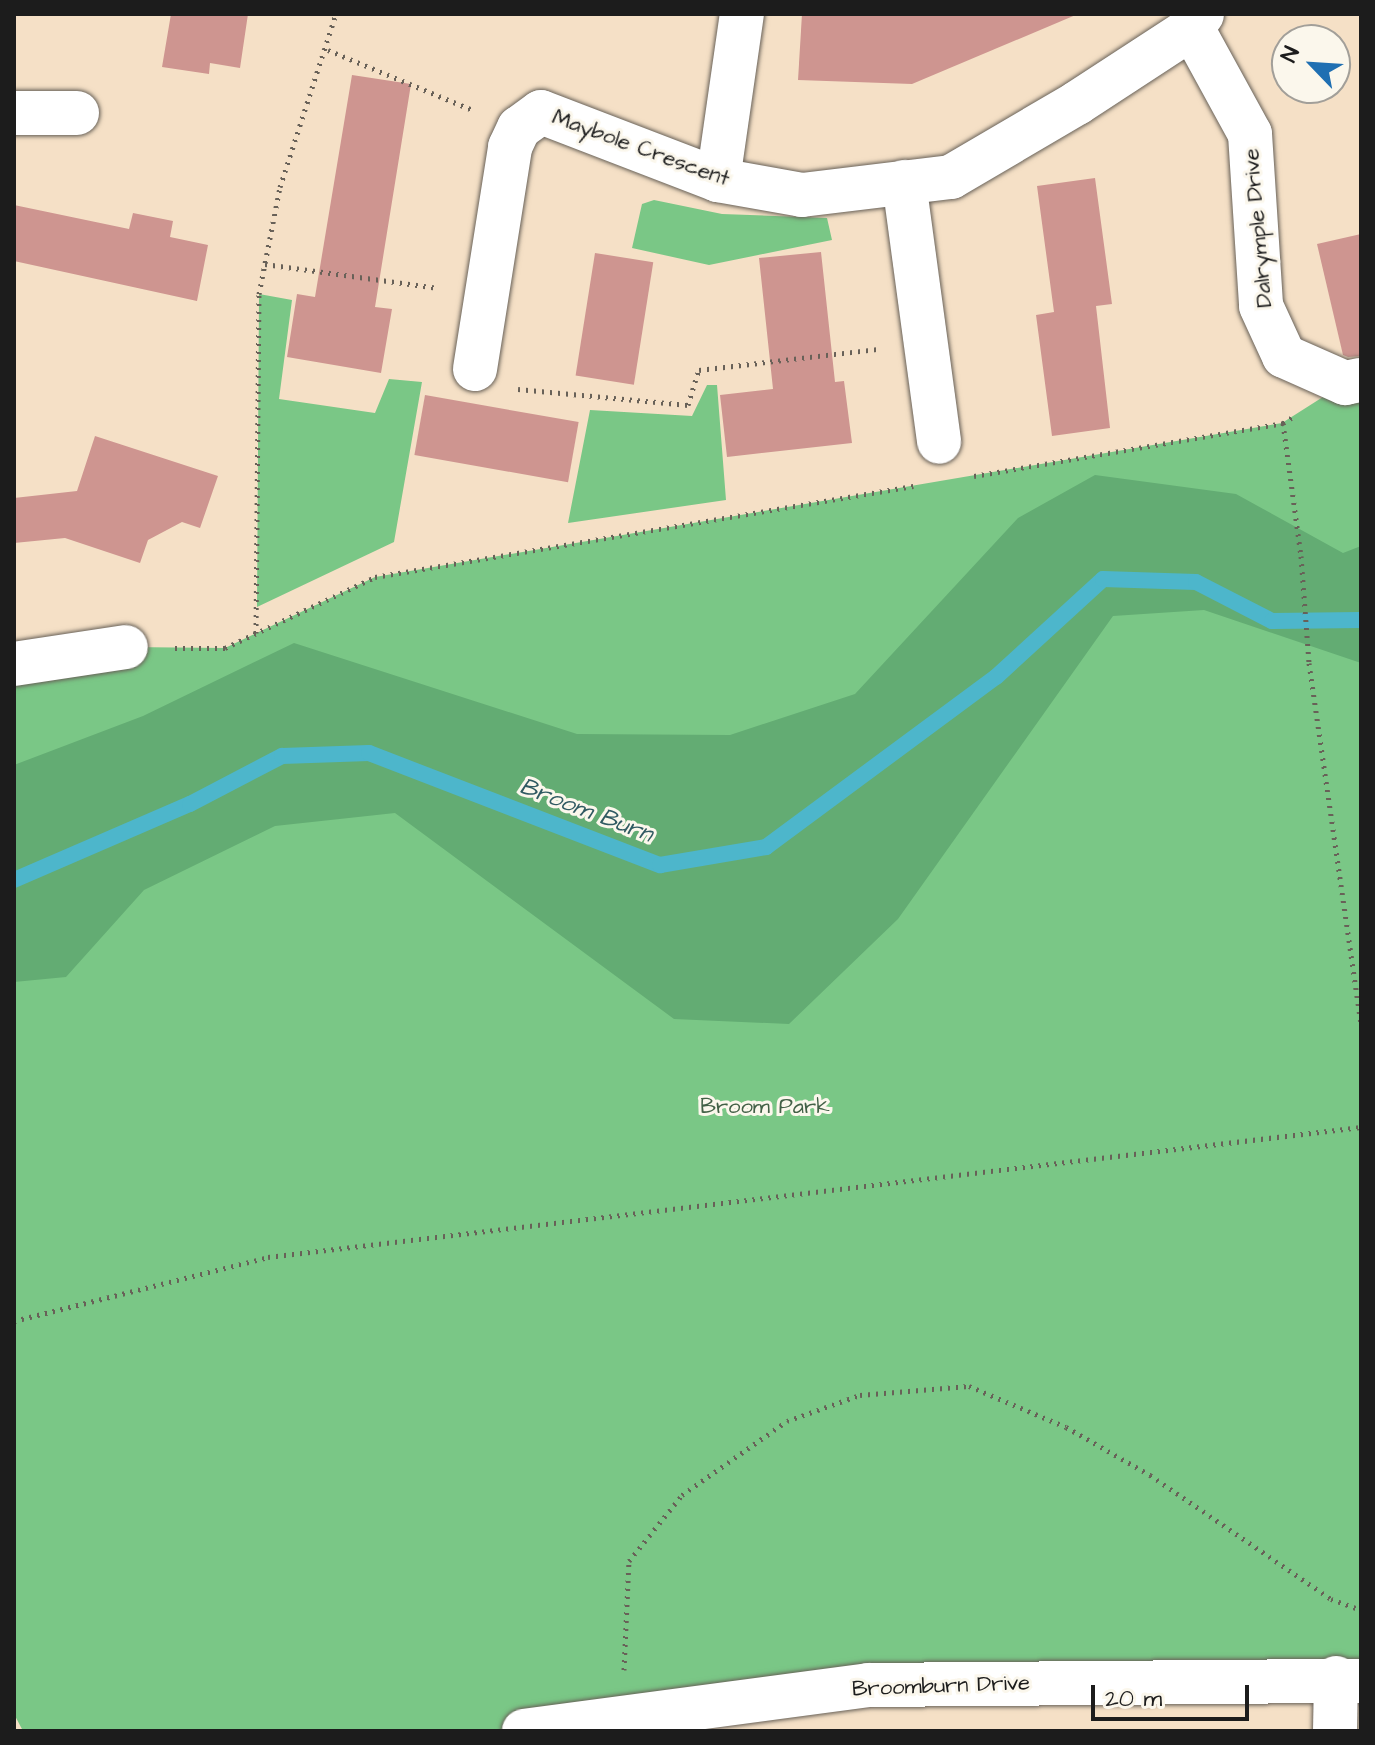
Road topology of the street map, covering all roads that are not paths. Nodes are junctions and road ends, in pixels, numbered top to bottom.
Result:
1 (742, 14) edge
2 (1197, 21) edge
3 (14, 113) edge
4 (77, 113) dead end
5 (718, 180) junction
6 (904, 182) junction
7 (475, 369) road end
8 (1353, 382) edge
9 (939, 442) dead end
10 (126, 647) road end
11 (14, 664) edge
12 (1349, 1680) edge
13 (524, 1731) edge
14 (1335, 1731) edge

1 - 5 street
2 - 6 street, Maybole Crescent
2 - 8 street, Dalrymple Drive
3 - 4 street
5 - 6 street, Maybole Crescent
5 - 7 street, Maybole Crescent
6 - 9 street
10 - 11 street
12 - 13 street, Broomburn Drive
12 - 14 street

